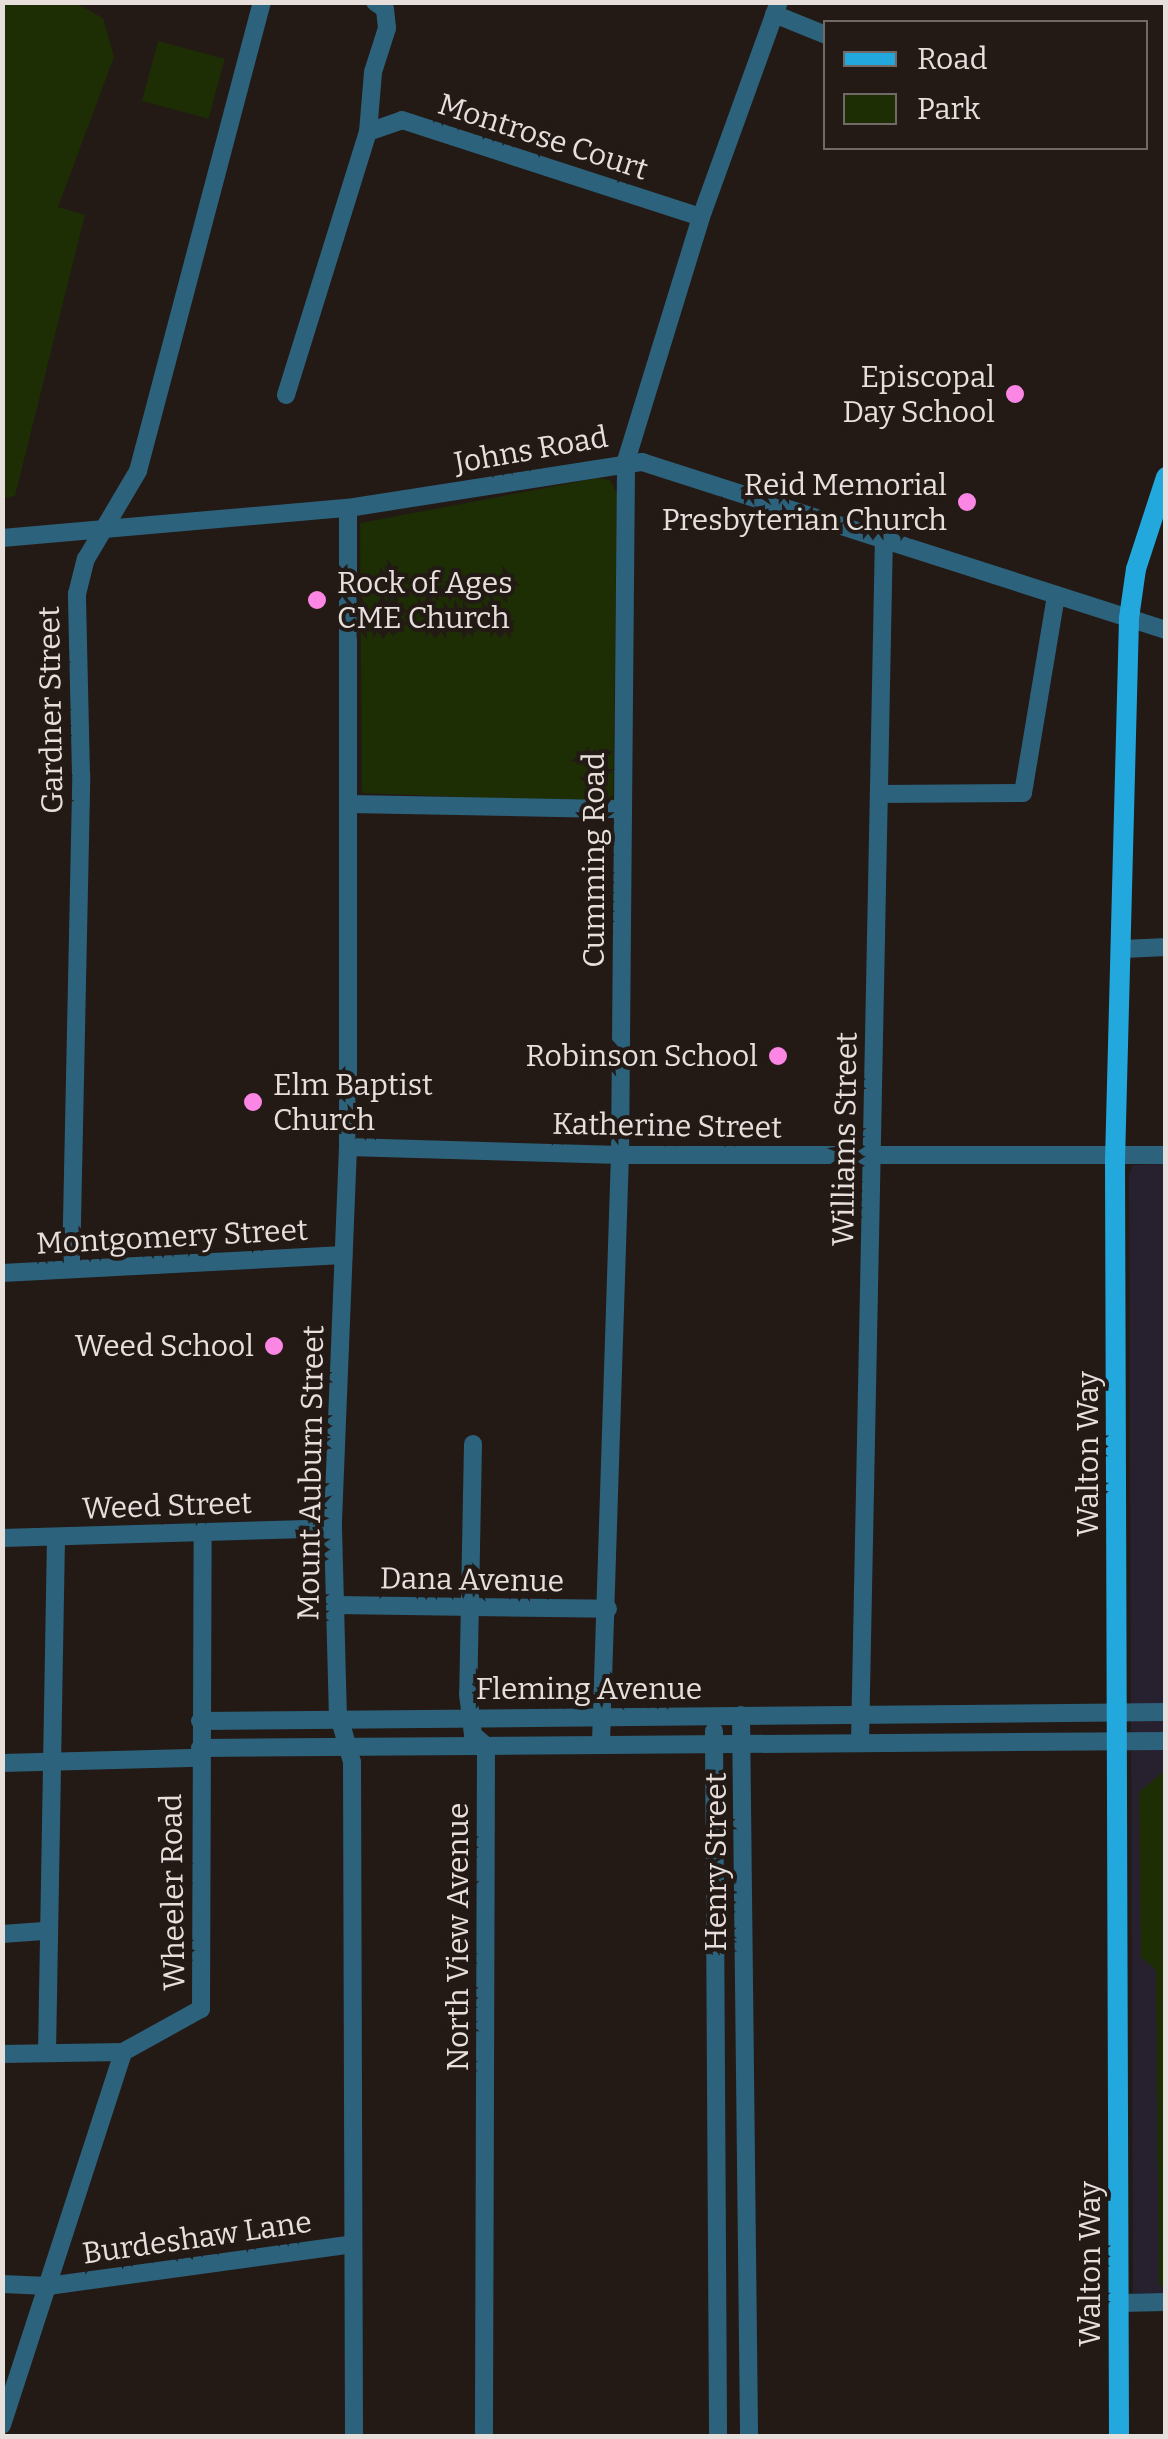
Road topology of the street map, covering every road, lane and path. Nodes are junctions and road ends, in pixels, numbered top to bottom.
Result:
1 (262, 2) edge
2 (375, 2) edge
3 (777, 8) edge
4 (823, 32) edge
5 (368, 132) junction
6 (701, 217) junction
7 (286, 396) dead end
8 (626, 461) junction
9 (1166, 478) edge
10 (348, 508) junction
11 (100, 530) junction
12 (884, 537) junction
13 (2, 538) edge
14 (1056, 595) junction
15 (1129, 618) junction
16 (1166, 630) edge
17 (880, 794) junction
18 (350, 804) junction
19 (622, 809) junction
20 (1166, 946) edge
21 (1124, 949) junction
22 (348, 1147) junction
23 (620, 1155) junction
24 (873, 1155) junction
25 (1166, 1155) edge
26 (1115, 1158) junction
27 (344, 1256) junction
28 (71, 1269) junction
29 (2, 1273) edge
30 (473, 1444) dead end
31 (333, 1528) junction
32 (202, 1532) junction
33 (56, 1537) junction
34 (2, 1538) edge
35 (335, 1605) junction
36 (468, 1609) junction
37 (608, 1609) junction
38 (1117, 1711) junction
39 (979, 1712) junction
40 (1166, 1712) edge
41 (861, 1714) junction
42 (602, 1715) junction
43 (742, 1715) junction
44 (713, 1716) junction
45 (340, 1718) junction
46 (471, 1718) junction
47 (200, 1721) junction
48 (979, 1740) junction
49 (1117, 1740) junction
50 (860, 1741) junction
51 (1166, 1741) edge
52 (601, 1742) junction
53 (742, 1742) junction
54 (715, 1743) junction
55 (486, 1746) junction
56 (352, 1749) junction
57 (199, 1753) junction
58 (56, 1759) junction
59 (2, 1763) edge
60 (44, 1931) junction
61 (2, 1934) edge
62 (716, 2007) junction
63 (744, 2008) junction
64 (123, 2052) junction
65 (47, 2053) junction
66 (2, 2054) edge
67 (716, 2186) junction
68 (746, 2186) junction
69 (353, 2244) junction
70 (2, 2284) edge
71 (48, 2286) junction
72 (1166, 2302) edge
73 (1120, 2303) junction
74 (2, 2426) edge
75 (354, 2436) edge
76 (484, 2436) edge
77 (718, 2436) edge
78 (749, 2436) edge
79 (1119, 2436) edge

1 - 11 street, Gardner Street
2 - 5 street
3 - 4 street
3 - 6 street, Cumming Road
5 - 6 street, Montrose Court
5 - 7 street
6 - 8 street, Cumming Road
8 - 10 street, Johns Road
8 - 12 street, Johns Road
8 - 19 street, Cumming Road
9 - 15 main road, Walton Way
10 - 11 street, Johns Road
10 - 18 street, Mount Auburn Street
11 - 13 street, Johns Road
11 - 28 street, Gardner Street
12 - 14 street, Johns Road
12 - 17 street, Williams Street
14 - 15 street, Johns Road
14 - 17 street
15 - 16 street, Johns Road
15 - 21 main road, Walton Way
17 - 24 street, Williams Street
18 - 19 street
18 - 22 street, Mount Auburn Street
19 - 23 street, Cumming Road
20 - 21 street
21 - 26 main road, Walton Way
22 - 23 street, Katherine Street
22 - 27 street, Mount Auburn Street
23 - 24 street, Katherine Street
23 - 37 street, Cumming Road
24 - 26 street, Katherine Street
24 - 41 street, Williams Street
25 - 26 street, Katherine Street
26 - 38 main road, Walton Way
27 - 28 street, Montgomery Street
27 - 31 street, Mount Auburn Street
28 - 29 street, Montgomery Street
30 - 36 street, North View Avenue
31 - 32 street, Weed Street
31 - 35 street, Mount Auburn Street
32 - 33 street, Weed Street
32 - 47 street, Wheeler Road
33 - 34 street, Weed Street
33 - 58 street
35 - 36 street, Dana Avenue
35 - 45 street, Mount Auburn Street
36 - 37 street, Dana Avenue
36 - 46 street, North View Avenue
37 - 42 street, Cumming Road
38 - 39 street, Fleming Avenue
38 - 40 street, Fleming Avenue
38 - 49 main road, Walton Way
39 - 41 street, Fleming Avenue
39 - 48 street
41 - 43 street, Fleming Avenue
41 - 50 street, Williams Street
42 - 44 street, Fleming Avenue
42 - 46 street, Fleming Avenue
42 - 52 street, Cumming Road
43 - 44 street, Fleming Avenue
43 - 53 street, Henry Street
44 - 54 street, Henry Street
45 - 46 street, Fleming Avenue
45 - 47 street, Fleming Avenue
45 - 56 street, Mount Auburn Street
46 - 55 street, North View Avenue
47 - 57 street, Wheeler Road
48 - 49 street, Fleming Avenue
48 - 50 street, Fleming Avenue
49 - 51 street, Fleming Avenue
49 - 73 main road, Walton Way
50 - 53 street, Fleming Avenue
52 - 54 street, Fleming Avenue
52 - 55 street, Fleming Avenue
53 - 54 street, Fleming Avenue
53 - 63 street, Henry Street
54 - 62 street, Henry Street
55 - 56 street, Fleming Avenue
55 - 76 street, North View Avenue
56 - 57 street, Fleming Avenue
56 - 69 street, Mount Auburn Street
57 - 58 street, Fleming Avenue
57 - 64 street, Wheeler Road
58 - 59 street, Fleming Avenue
58 - 60 street
60 - 61 street
60 - 65 street
62 - 63 street
62 - 67 street, Henry Street
63 - 68 street, Henry Street
64 - 65 street
64 - 71 street
65 - 66 street
67 - 68 street
67 - 77 street, Henry Street
68 - 78 street, Henry Street
69 - 71 street, Burdeshaw Lane
69 - 75 street, Mount Auburn Street
70 - 71 street, Burdeshaw Lane
71 - 74 street
72 - 73 street
73 - 79 main road, Walton Way

